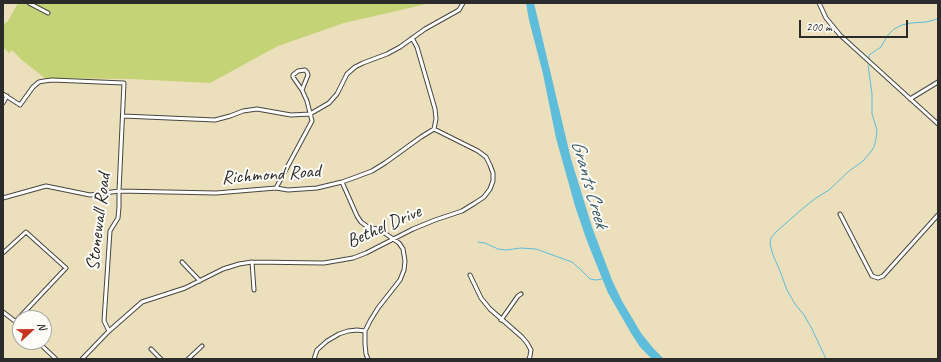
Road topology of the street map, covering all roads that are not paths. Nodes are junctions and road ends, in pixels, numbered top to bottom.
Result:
1 (29, 3) edge
2 (463, 3) edge
3 (819, 3) edge
4 (48, 13) dead end
5 (412, 38) junction
6 (938, 82) edge
7 (302, 90) junction
8 (3, 94) edge
9 (7, 96) junction
10 (910, 99) junction
11 (3, 103) edge
12 (310, 114) junction
13 (123, 116) junction
14 (938, 124) edge
15 (434, 128) junction
16 (342, 182) junction
17 (276, 188) junction
18 (119, 191) junction
19 (3, 198) edge
20 (840, 214) dead end
21 (938, 215) edge
22 (394, 239) junction
23 (3, 253) edge
24 (182, 262) dead end
25 (252, 262) junction
26 (470, 275) dead end
27 (200, 281) junction
28 (254, 290) dead end
29 (521, 294) dead end
30 (26, 310) edge
31 (3, 312) edge
32 (12, 318) edge
33 (501, 320) junction
34 (108, 331) junction
35 (365, 331) junction
36 (202, 346) dead end
37 (151, 349) dead end
38 (46, 350) edge
39 (56, 359) edge
40 (82, 359) edge
41 (160, 359) edge
42 (188, 359) edge
43 (314, 359) edge
44 (368, 359) edge
45 (529, 359) edge

1 - 4 street
2 - 5 street
3 - 10 street
5 - 12 street
5 - 15 street
6 - 10 street
7 - 7 street
7 - 12 street
8 - 9 street
9 - 11 street
9 - 13 street, Stonewall Road
10 - 14 street
12 - 13 street
12 - 17 street
13 - 18 street, Stonewall Road
15 - 16 street, Richmond Road
15 - 22 street, Bethel Drive
16 - 17 street, Richmond Road
16 - 22 street
17 - 18 street, Richmond Road
18 - 19 street, Richmond Road
18 - 34 street, Stonewall Road
20 - 21 street
22 - 25 street, Bethel Drive
22 - 35 street
23 - 30 street
24 - 27 street
25 - 27 street, Bethel Drive
25 - 28 street
26 - 33 street
27 - 34 street, Bethel Drive
29 - 33 street
31 - 32 street
33 - 45 street
34 - 40 street, Bethel Drive
35 - 43 street
35 - 44 street
36 - 42 street
37 - 41 street
38 - 39 street

